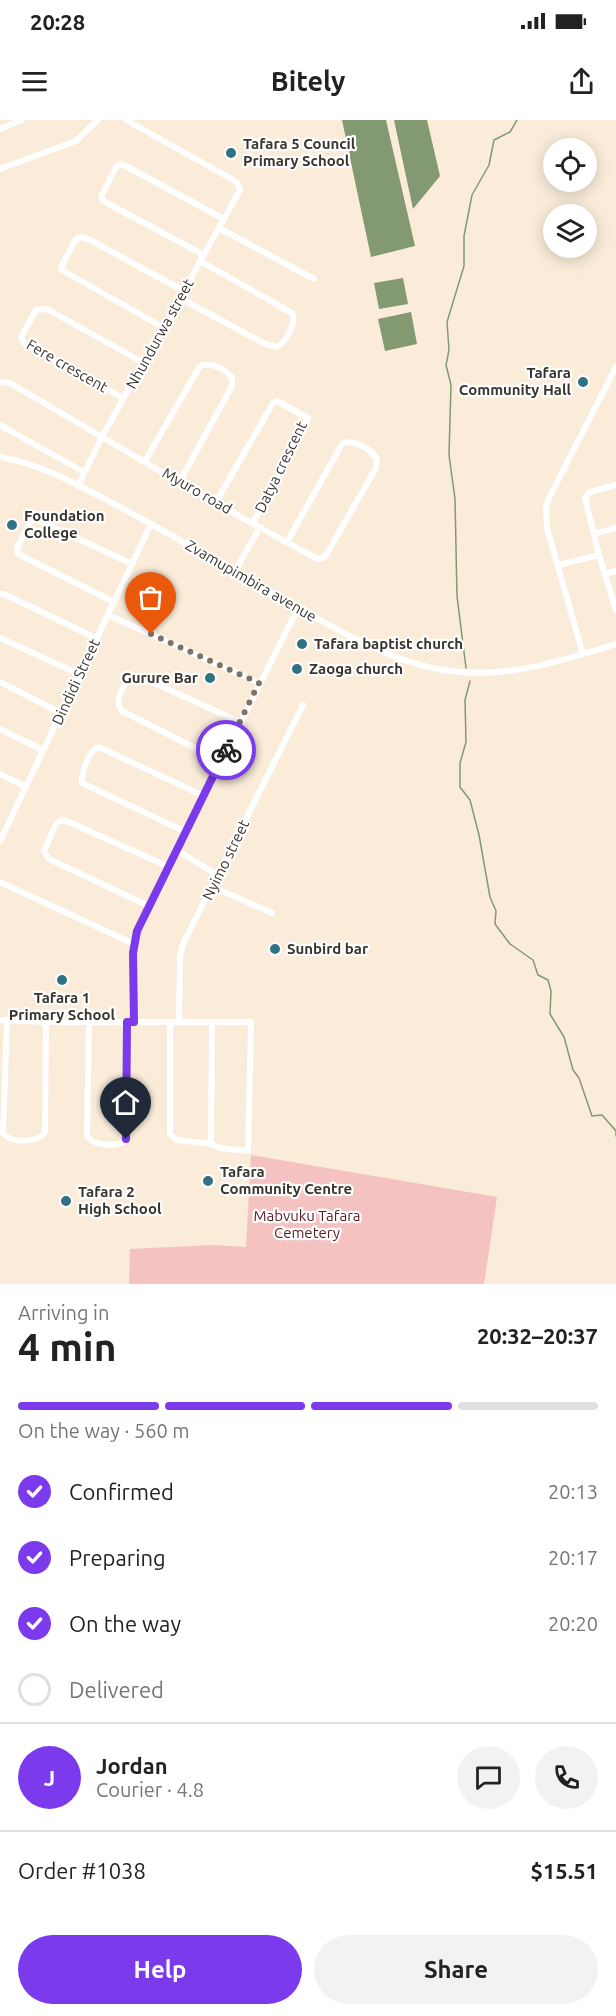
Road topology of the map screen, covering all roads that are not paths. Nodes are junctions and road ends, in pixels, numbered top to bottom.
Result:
1 (22, 120) edge
2 (98, 120) edge
3 (126, 120) edge
4 (0, 129) edge
5 (0, 169) edge
6 (224, 219) junction
7 (219, 228) junction
8 (202, 258) junction
9 (314, 279) dead end
10 (184, 291) junction
11 (180, 298) junction
12 (164, 328) junction
13 (144, 363) junction
14 (616, 367) edge
15 (0, 382) edge
16 (123, 398) junction
17 (0, 425) edge
18 (102, 437) junction
19 (0, 457) edge
20 (145, 461) junction
21 (84, 472) junction
22 (180, 482) junction
23 (616, 485) edge
24 (78, 486) junction
25 (216, 502) junction
26 (253, 523) junction
27 (151, 524) junction
28 (260, 527) junction
29 (616, 528) edge
30 (594, 534) junction
31 (287, 542) junction
32 (599, 555) junction
33 (132, 564) junction
34 (558, 565) junction
35 (616, 571) edge
36 (235, 572) junction
37 (605, 574) junction
38 (0, 594) edge
39 (114, 602) junction
40 (298, 608) junction
41 (616, 610) edge
42 (108, 615) junction
43 (0, 638) edge
44 (96, 638) junction
45 (616, 644) edge
46 (583, 654) junction
47 (79, 674) junction
48 (0, 682) edge
49 (259, 683) junction
50 (303, 705) dead end
51 (61, 713) junction
52 (240, 722) junction
53 (0, 729) edge
54 (44, 750) junction
55 (221, 761) junction
56 (0, 774) edge
57 (26, 787) junction
58 (204, 795) junction
59 (186, 832) junction
60 (0, 841) edge
61 (177, 850) junction
62 (169, 867) junction
63 (217, 875) junction
64 (0, 882) edge
65 (213, 887) junction
66 (149, 906) junction
67 (272, 913) dead end
68 (134, 944) junction
69 (3, 1020) edge
70 (46, 1022) junction
71 (88, 1022) junction
72 (130, 1022) junction
73 (170, 1022) junction
74 (179, 1022) junction
75 (212, 1022) junction
76 (211, 1144) junction

1 - 4 street
2 - 5 street
3 - 6 street, Nhundurwa street
6 - 7 street, Nhundurwa street
6 - 8 street
7 - 8 street, Nhundurwa street
7 - 9 street
8 - 10 street, Nhundurwa street
8 - 11 street
10 - 11 street, Nhundurwa street
10 - 12 street
11 - 12 street, Nhundurwa street
12 - 13 street, Nhundurwa street
13 - 16 street, Nhundurwa street
13 - 16 street, Fere crescent
14 - 34 street
15 - 18 street, Myuro road
16 - 18 street, Nhundurwa street
17 - 21 street
18 - 20 street, Myuro road
18 - 21 street, Nhundurwa street
19 - 24 street, Zvamupimbira avenue
20 - 22 street, Myuro road
20 - 22 street
21 - 24 street, Nhundurwa street
22 - 25 street, Myuro road
23 - 30 street
24 - 27 street, Zvamupimbira avenue
25 - 26 street, Myuro road
25 - 26 street, Datya crescent
26 - 28 street, Myuro road
27 - 33 street, Dindidi Street
27 - 36 street, Zvamupimbira avenue
28 - 31 street, Myuro road
28 - 36 street
29 - 30 street
30 - 32 street
31 - 31 street, Myuro road
32 - 34 street
32 - 37 street
33 - 39 street, Dindidi Street
33 - 39 street
34 - 46 street
35 - 37 street
36 - 40 street, Zvamupimbira avenue
37 - 41 street
38 - 44 street
39 - 42 street, Dindidi Street
40 - 46 street, Zvamupimbira avenue
40 - 49 street
42 - 44 street, Dindidi Street
42 - 49 street
43 - 47 street
44 - 47 street, Dindidi Street
45 - 46 street, Zvamupimbira avenue
47 - 51 street, Dindidi Street
48 - 51 street
49 - 52 street
50 - 63 street, Nyimo street
51 - 54 street, Dindidi Street
52 - 55 street
52 - 55 street
53 - 54 street
54 - 57 street, Dindidi Street
55 - 58 street
56 - 57 street
57 - 60 street, Dindidi Street
58 - 59 street
58 - 59 street
59 - 61 street
61 - 62 street
61 - 63 street
62 - 66 street
62 - 66 street
63 - 65 street, Nyimo street
64 - 68 street
65 - 67 street
65 - 74 street, Nyimo street
66 - 68 street
68 - 72 street
69 - 70 street
69 - 70 street
70 - 71 street
71 - 72 street
71 - 72 street
72 - 73 street
73 - 74 street
73 - 76 street
74 - 75 street
75 - 76 street
75 - 76 street

